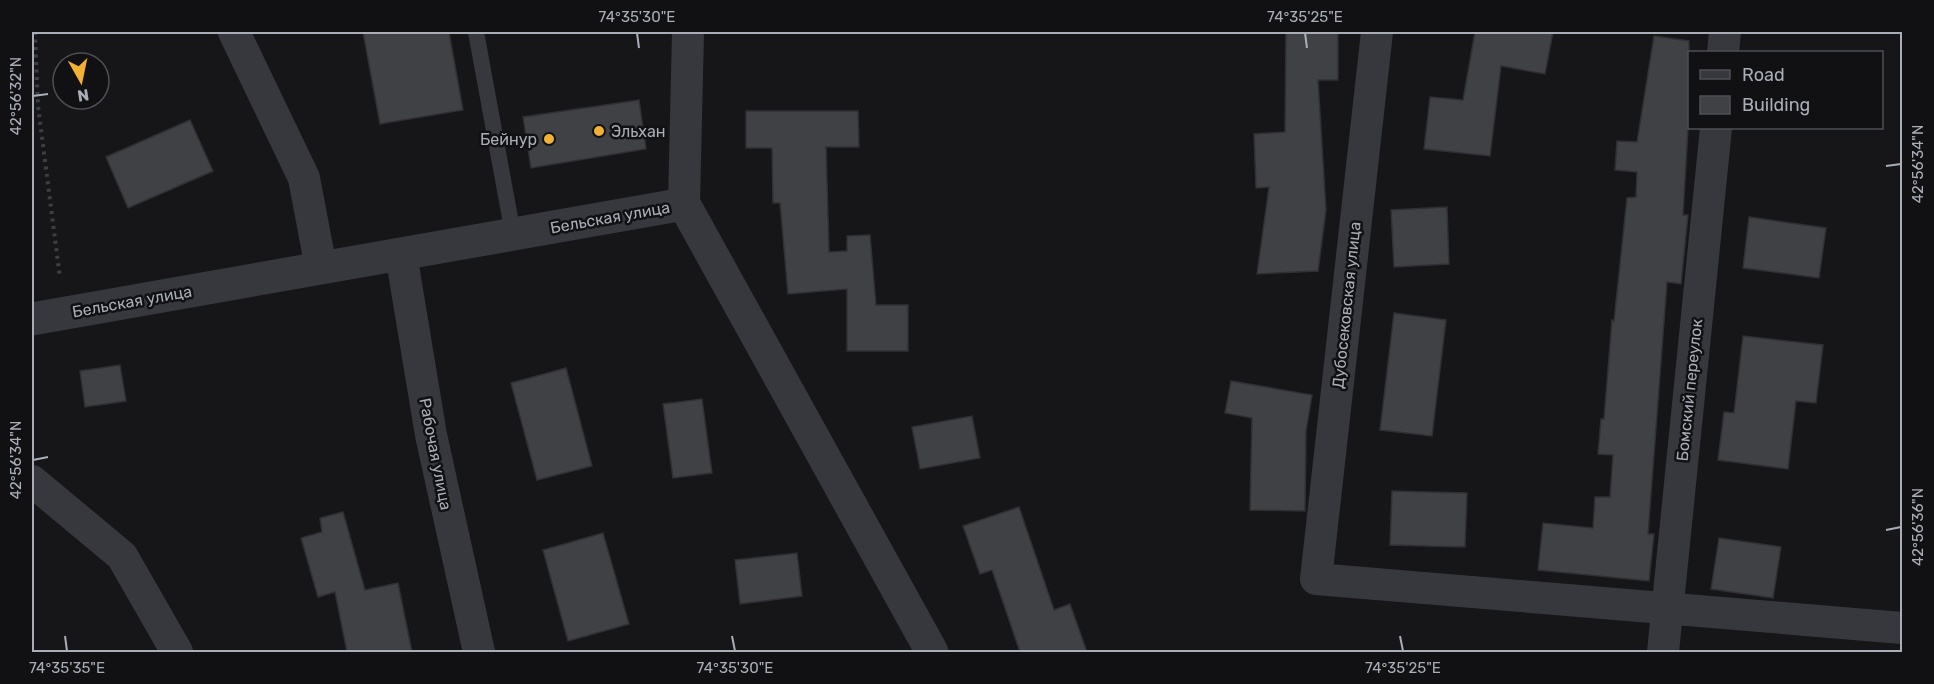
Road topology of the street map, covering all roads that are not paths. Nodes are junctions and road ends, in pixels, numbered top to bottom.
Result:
1 (234, 32) edge
2 (476, 32) edge
3 (688, 32) edge
4 (1377, 32) edge
5 (1725, 32) edge
6 (1723, 51) edge
7 (1716, 129) edge
8 (684, 204) junction
9 (513, 234) junction
10 (401, 254) junction
11 (321, 268) junction
12 (32, 319) edge
13 (32, 481) edge
14 (1667, 609) junction
15 (1902, 628) edge
16 (177, 652) edge
17 (479, 652) edge
18 (932, 652) edge
19 (1663, 652) edge

1 - 11 street
2 - 9 lane
3 - 8 street
4 - 14 street, Дубосековская улица
5 - 6 street
7 - 14 street, Бомский переулок
8 - 9 street, Бельская улица
8 - 18 street, Бельская улица
9 - 10 street, Бельская улица
10 - 11 street, Бельская улица
10 - 17 street, Рабочая улица
11 - 12 street, Бельская улица
13 - 16 street
14 - 15 street
14 - 19 street, Бомский переулок

